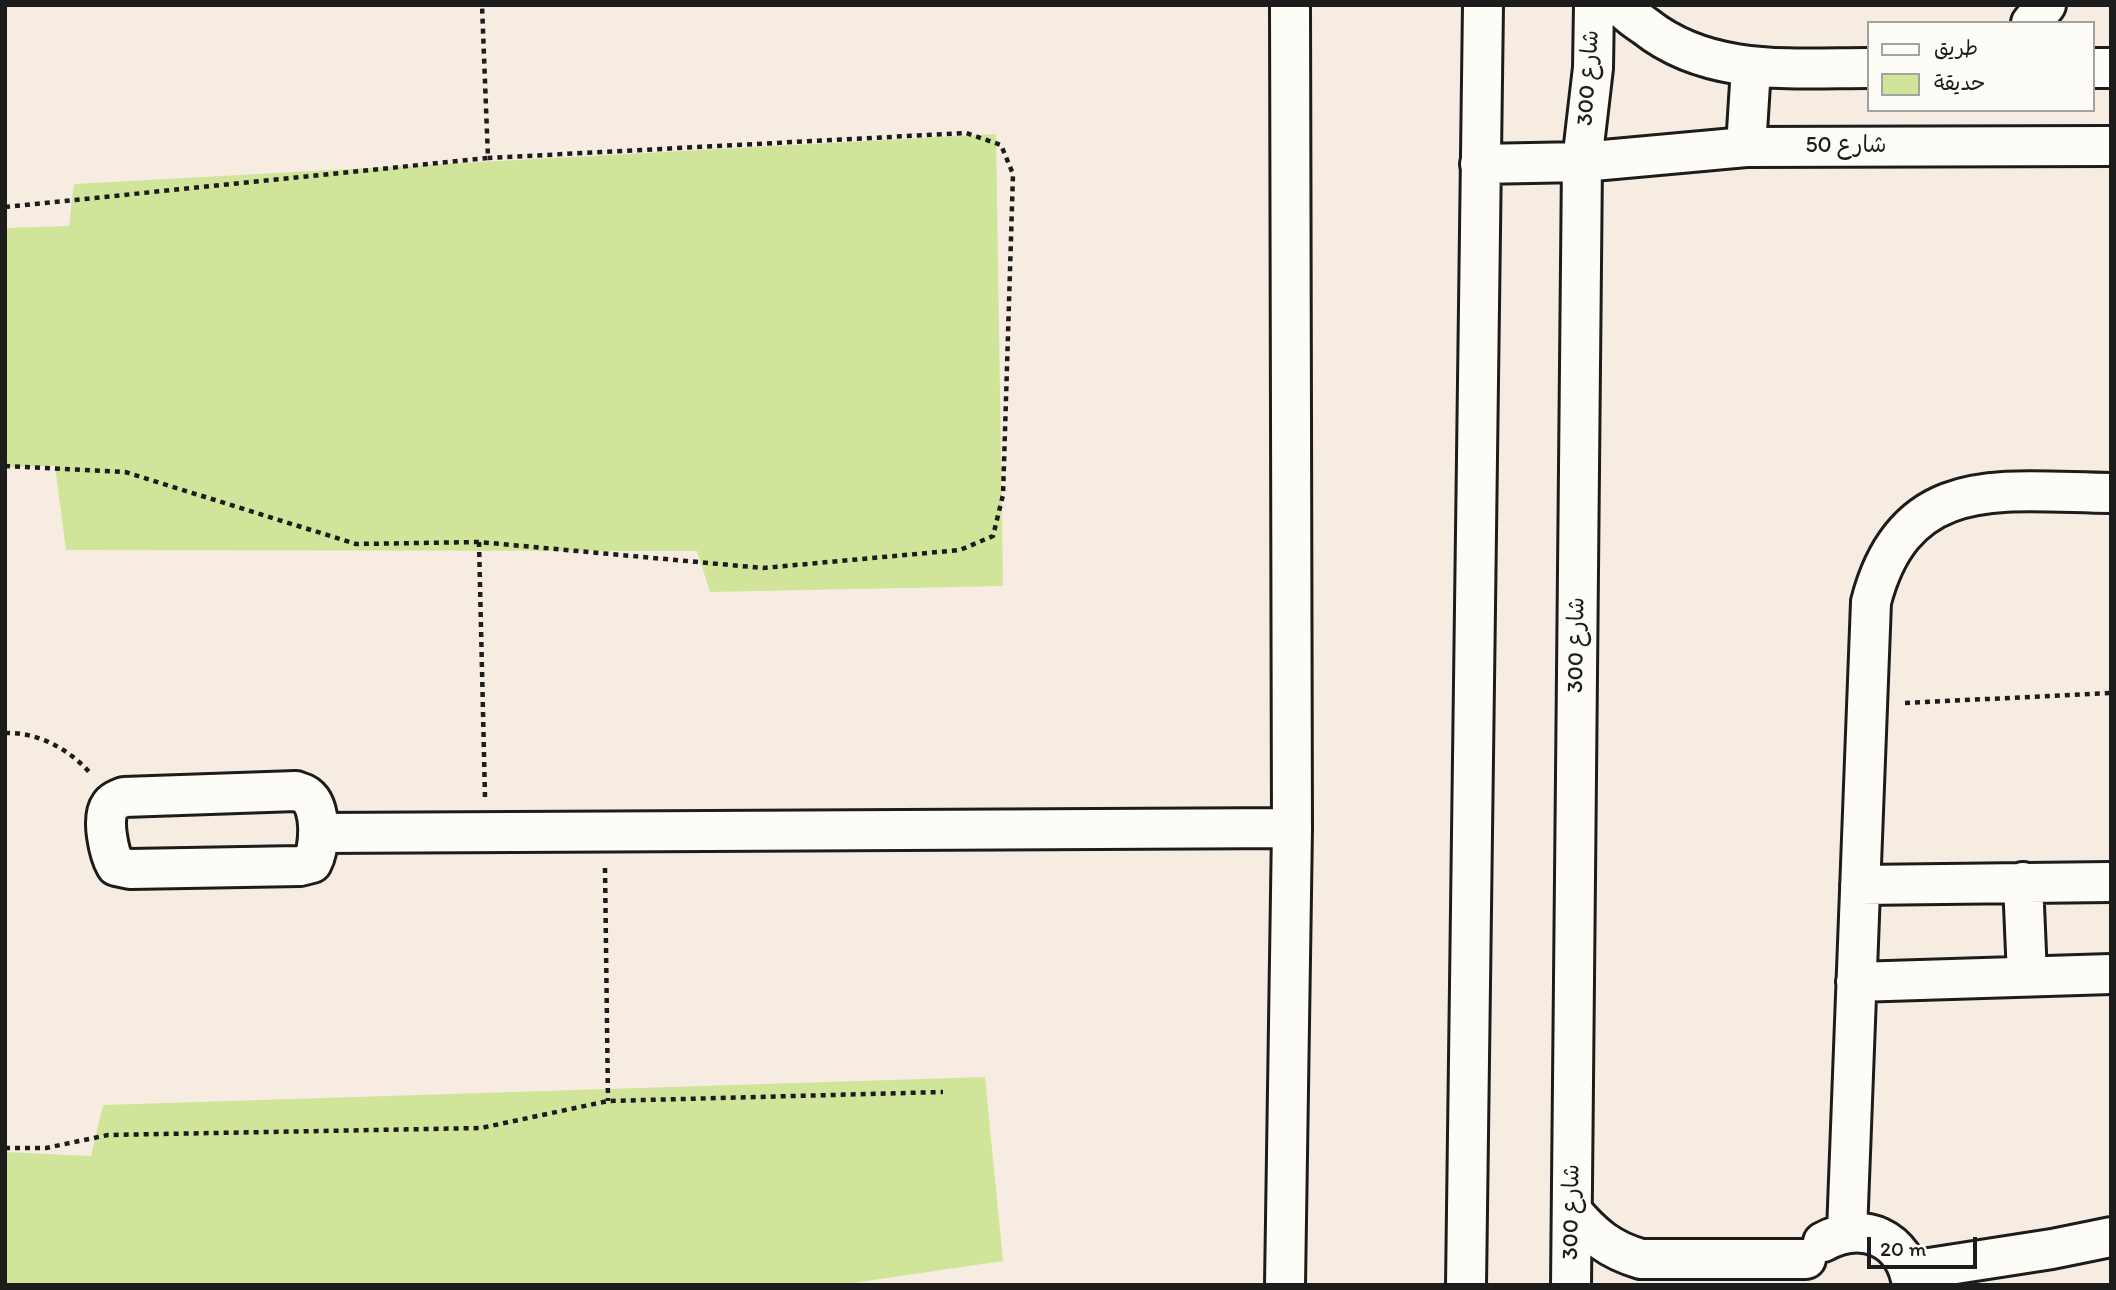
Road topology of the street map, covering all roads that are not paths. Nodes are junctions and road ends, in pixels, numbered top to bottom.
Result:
1 (1290, 5) edge
2 (1483, 5) edge
3 (1594, 5) edge
4 (1620, 5) edge
5 (2046, 5) edge
6 (2033, 21) edge
7 (1751, 68) junction
8 (1868, 68) edge
9 (2111, 146) edge
10 (1745, 147) junction
11 (1582, 162) junction
12 (1480, 164) junction
13 (2111, 493) edge
14 (1292, 828) junction
15 (318, 833) junction
16 (2111, 881) edge
17 (2023, 883) junction
18 (1860, 885) junction
19 (2111, 974) edge
20 (2027, 976) junction
21 (1856, 982) junction
22 (1572, 1211) junction
23 (1847, 1232) junction
24 (2111, 1237) edge
25 (1803, 1272) edge
26 (1911, 1278) edge
27 (1286, 1285) edge
28 (1466, 1285) edge
29 (1571, 1285) edge

1 - 14 street
2 - 12 street
3 - 11 street, شارع 300
4 - 7 street
5 - 6 street
7 - 8 street
7 - 10 street
9 - 10 street, شارع 50
10 - 11 street, شارع 50
11 - 12 street, شارع 50
11 - 22 street, شارع 300
12 - 28 street
13 - 18 street
14 - 15 street
14 - 27 street
15 - 15 street
16 - 17 street
17 - 18 street
17 - 20 street
18 - 21 street
19 - 20 street
20 - 21 street
21 - 23 street
22 - 25 street
22 - 29 street, شارع 300
23 - 25 street
23 - 26 street
24 - 26 street

